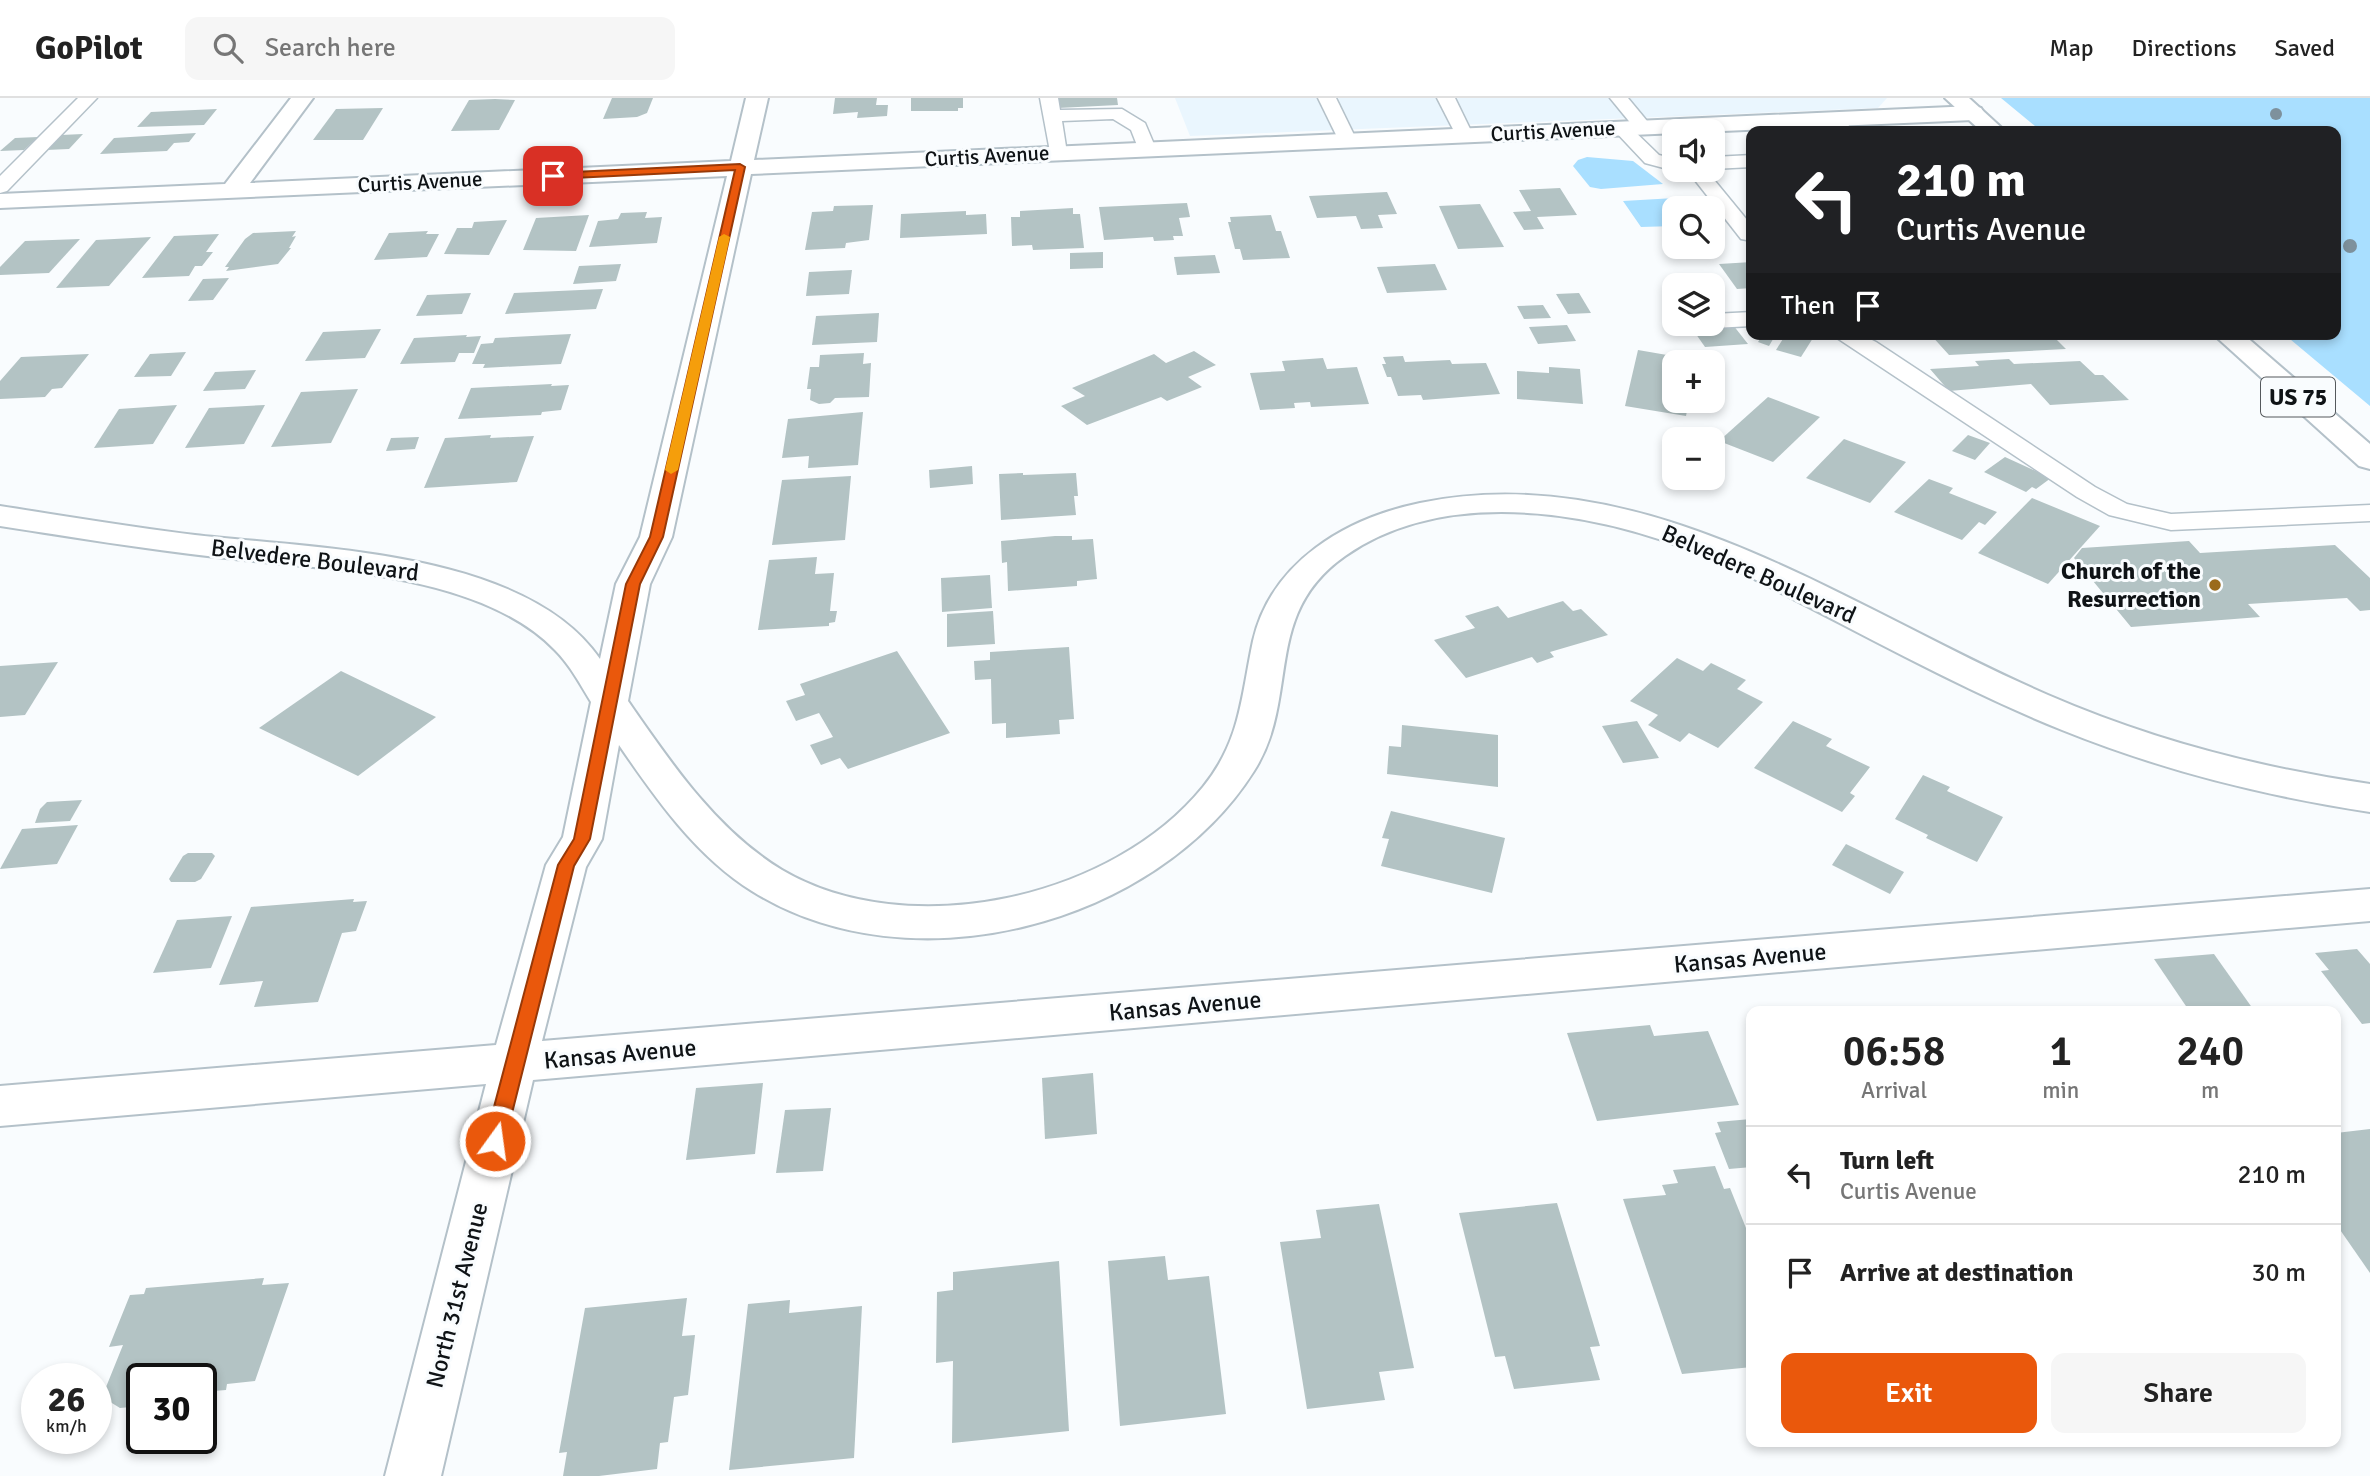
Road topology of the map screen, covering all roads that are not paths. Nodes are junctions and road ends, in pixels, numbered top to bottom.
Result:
1 (88, 98) edge
2 (302, 98) edge
3 (757, 98) edge
4 (1327, 98) edge
5 (1446, 98) edge
6 (1619, 98) edge
7 (1965, 106) edge
8 (1050, 107) edge
9 (1839, 125) edge
10 (1798, 126) edge
11 (1988, 126) edge
12 (1746, 127) edge
13 (1632, 128) junction
14 (1464, 135) junction
15 (1348, 141) junction
16 (1147, 149) junction
17 (1058, 153) junction
18 (1662, 161) edge
19 (1746, 161) edge
20 (1725, 162) edge
21 (740, 167) junction
22 (1706, 182) edge
23 (0, 187) edge
24 (232, 191) junction
25 (0, 201) edge
26 (1746, 232) edge
27 (1746, 319) edge
28 (1725, 320) edge
29 (1854, 340) edge
30 (2233, 340) edge
31 (2370, 460) edge
32 (2370, 513) edge
33 (0, 516) edge
34 (609, 703) junction
35 (2370, 798) edge
36 (2370, 905) edge
37 (514, 1063) junction
38 (0, 1106) edge
39 (413, 1476) edge

1 - 23 lane
2 - 24 main road
3 - 21 main road, North 31st Avenue
4 - 15 lane
5 - 14 lane
6 - 13 lane
7 - 9 main road, Curtis Avenue
7 - 11 main road
8 - 16 lane
8 - 17 lane
9 - 10 main road, Curtis Avenue
12 - 13 main road, Curtis Avenue
13 - 14 main road, Curtis Avenue
13 - 18 lane
14 - 15 main road, Curtis Avenue
15 - 16 main road, Curtis Avenue
16 - 17 main road, Curtis Avenue
17 - 21 main road, Curtis Avenue
19 - 20 lane
21 - 24 main road, Curtis Avenue
21 - 34 main road, North 31st Avenue
22 - 26 lane
24 - 25 main road, Curtis Avenue
27 - 28 lane
29 - 32 lane
30 - 31 main road, US 75
33 - 34 main road, Belvedere Boulevard
34 - 35 main road, Belvedere Boulevard
34 - 37 main road, North 31st Avenue
36 - 37 main road, Kansas Avenue
37 - 38 main road, Kansas Avenue
37 - 39 main road, North 31st Avenue

